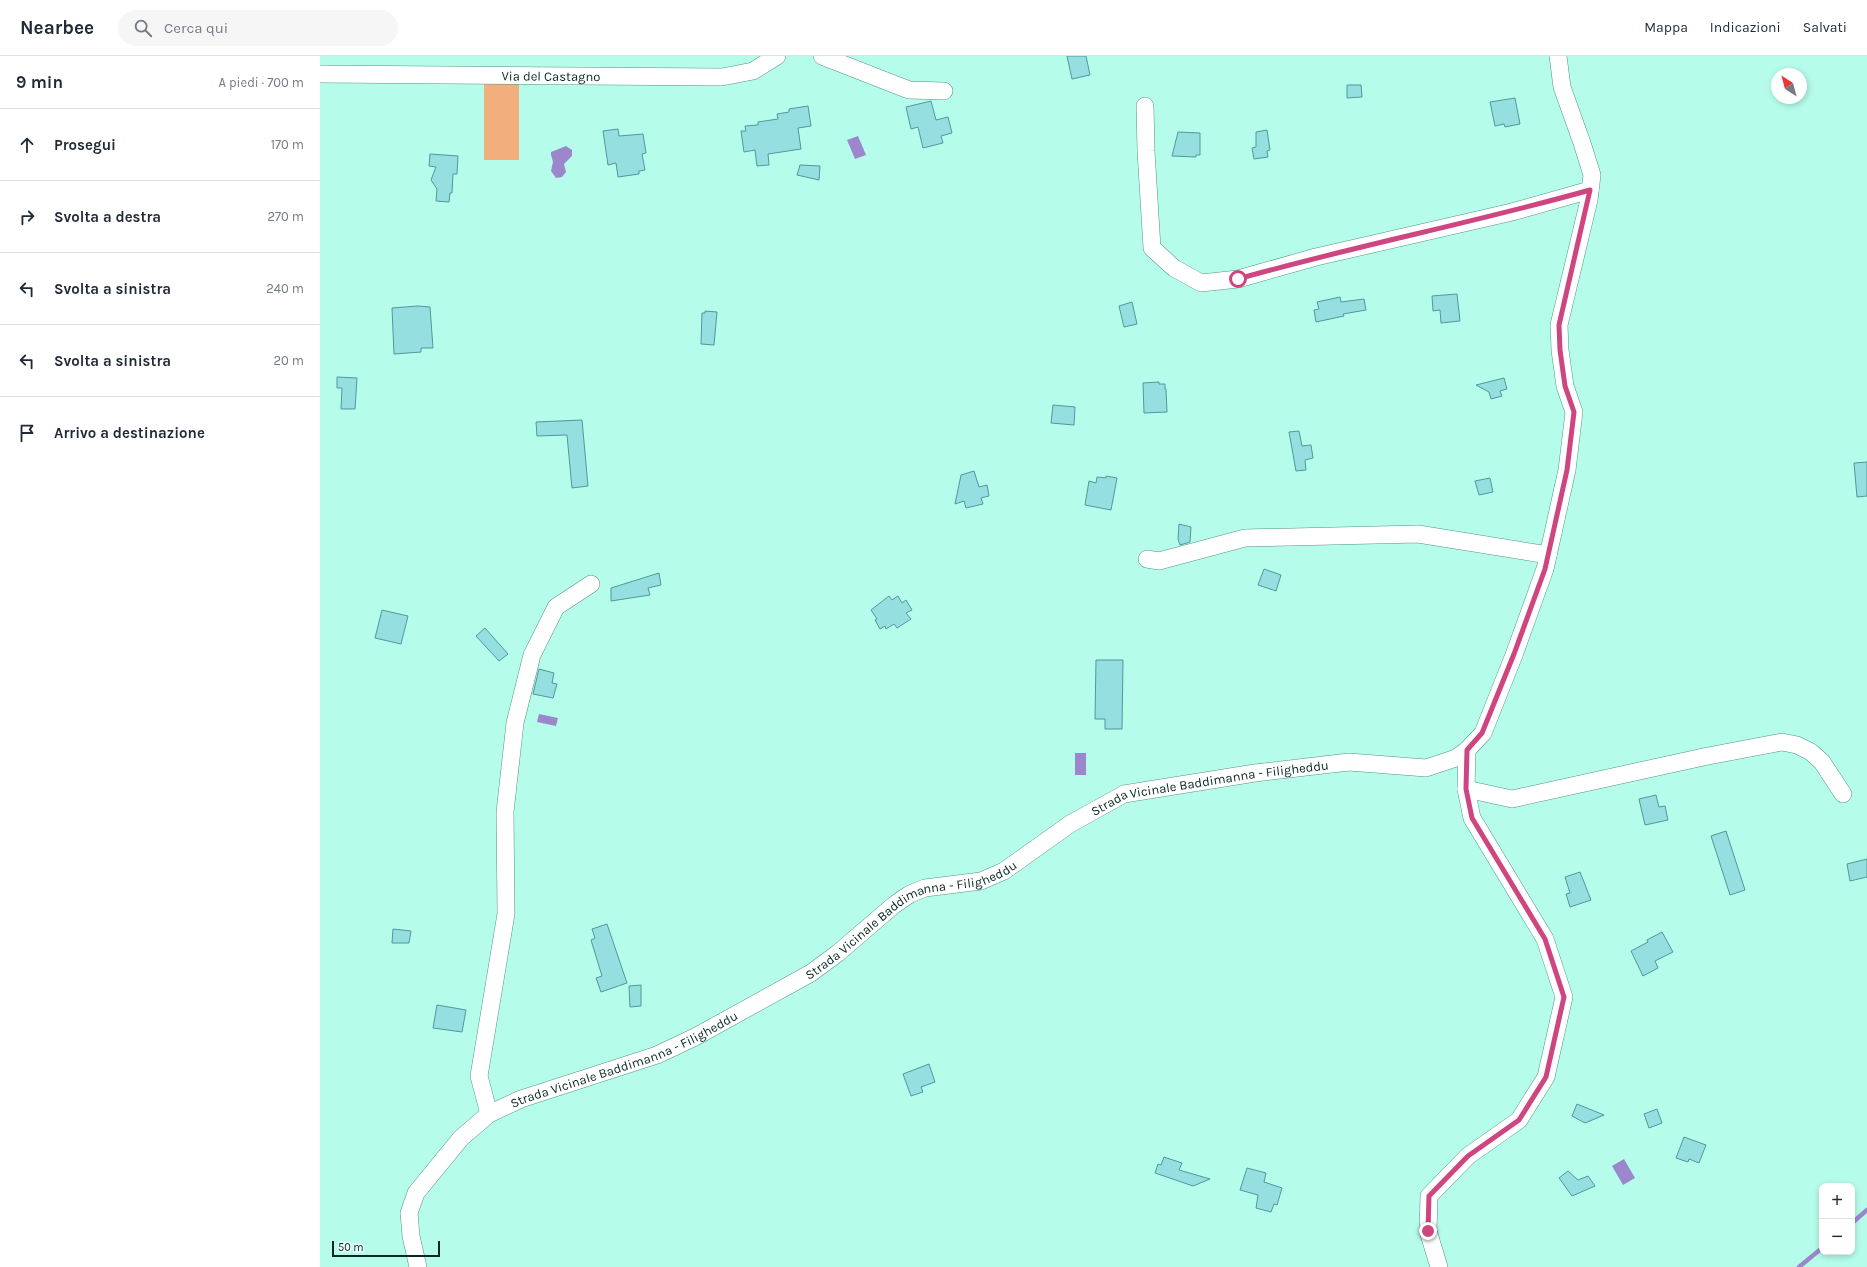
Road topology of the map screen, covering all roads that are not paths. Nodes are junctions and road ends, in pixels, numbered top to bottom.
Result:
1 (777, 56) edge
2 (822, 56) edge
3 (1558, 56) edge
4 (320, 74) edge
5 (944, 91) dead end
6 (1144, 106) dead end
7 (1590, 190) junction
8 (1548, 555) junction
9 (1147, 559) dead end
10 (591, 584) dead end
11 (1467, 750) junction
12 (1466, 789) junction
13 (1843, 794) dead end
14 (489, 1114) junction
15 (418, 1267) edge
16 (1439, 1267) edge

1 - 4 street, Via del Castagno
2 - 5 street
3 - 7 street, Strada Vicinale Baddimanna - Filigheddu
6 - 7 street
7 - 8 street, Strada Vicinale Baddimanna - Filigheddu
8 - 9 street
8 - 11 street, Strada Vicinale Baddimanna - Filigheddu
10 - 14 street
11 - 12 street
11 - 14 street, Strada Vicinale Baddimanna - Filigheddu
12 - 13 street
12 - 16 street
14 - 15 street, Strada Vicinale Baddimanna - Filigheddu

